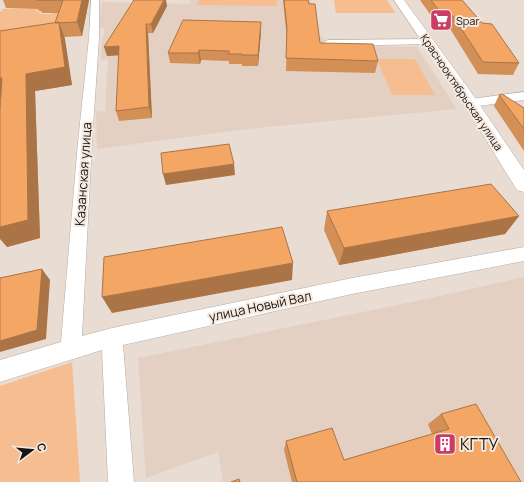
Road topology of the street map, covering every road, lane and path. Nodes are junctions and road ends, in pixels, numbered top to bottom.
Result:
1 (95, 0) edge
2 (399, 0) edge
3 (429, 42) junction
4 (328, 43) edge
5 (524, 96) edge
6 (471, 103) junction
7 (524, 185) edge
8 (524, 254) edge
9 (112, 338) junction
10 (71, 349) junction
11 (0, 371) edge
12 (122, 482) edge

1 - 10 street, Казанская улица
2 - 3 street, Краснооктябрьская улица
3 - 4 street
3 - 6 street, Краснооктябрьская улица
5 - 6 street
6 - 7 street, Краснооктябрьская улица
8 - 9 street, улица Новый Вал
9 - 10 street, улица Новый Вал
9 - 12 street
10 - 11 street, улица Новый Вал

